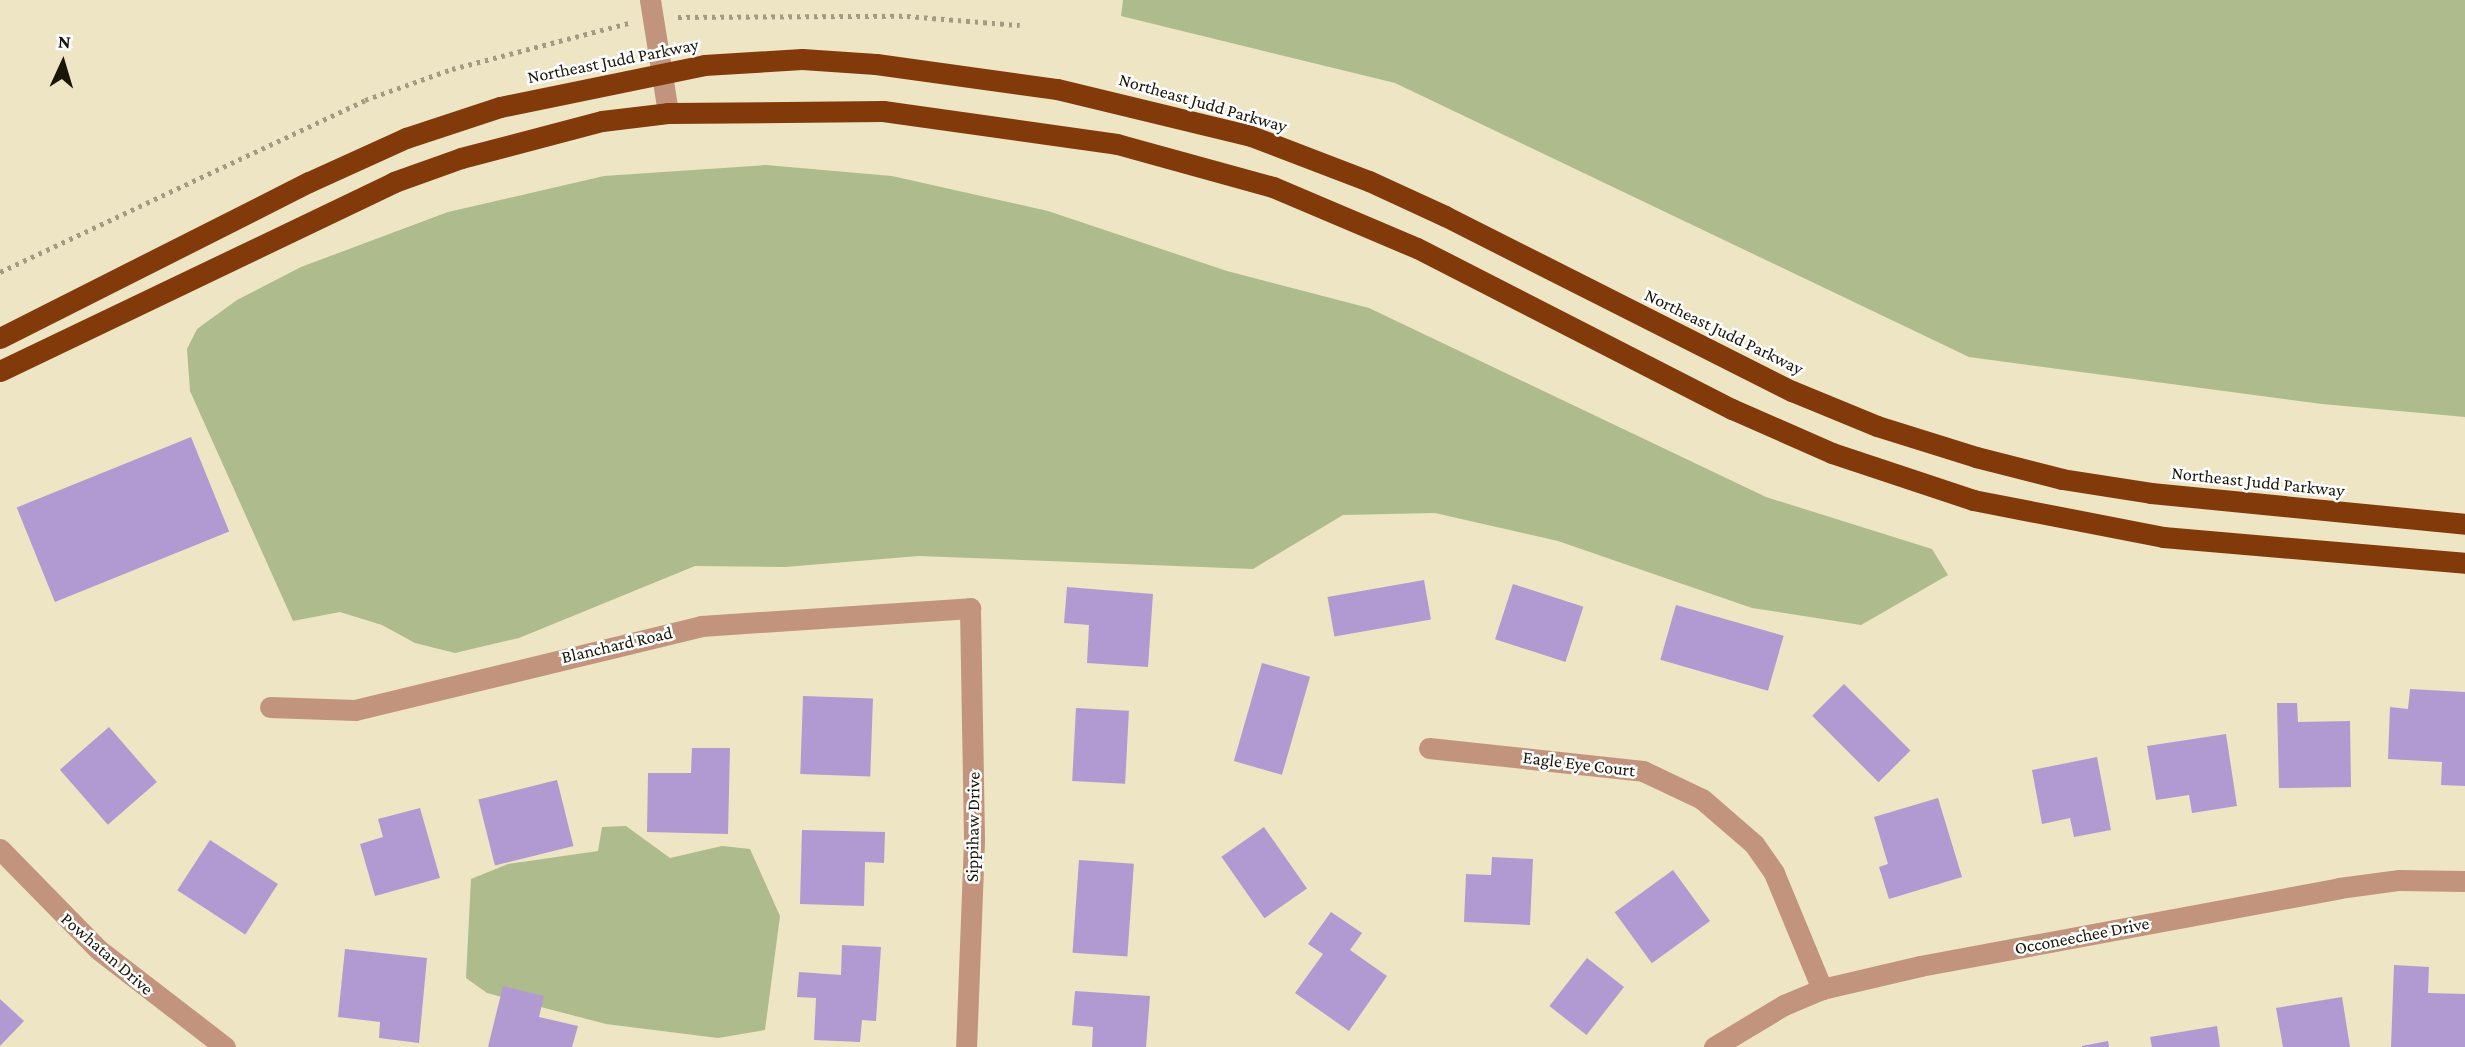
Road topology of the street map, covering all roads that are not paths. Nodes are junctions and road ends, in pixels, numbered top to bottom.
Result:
1 (650, 0) edge
2 (663, 72) junction
3 (668, 113) junction
4 (0, 338) edge
5 (0, 371) edge
6 (2465, 524) edge
7 (2465, 563) edge
8 (970, 608) joint
9 (270, 707) dead end
10 (1429, 748) dead end
11 (0, 849) edge
12 (2465, 881) edge
13 (1822, 989) junction
14 (225, 1047) edge
15 (966, 1047) edge
16 (1714, 1047) edge

1 - 2 street
2 - 3 street
2 - 4 highway, Northeast Judd Parkway
2 - 6 highway, Northeast Judd Parkway
3 - 5 highway
3 - 7 highway
8 - 9 street, Blanchard Road
8 - 15 street, Sippihaw Drive
10 - 13 street, Eagle Eye Court
11 - 14 street, Powhatan Drive
12 - 13 street, Occoneechee Drive
13 - 16 street, Occoneechee Drive

